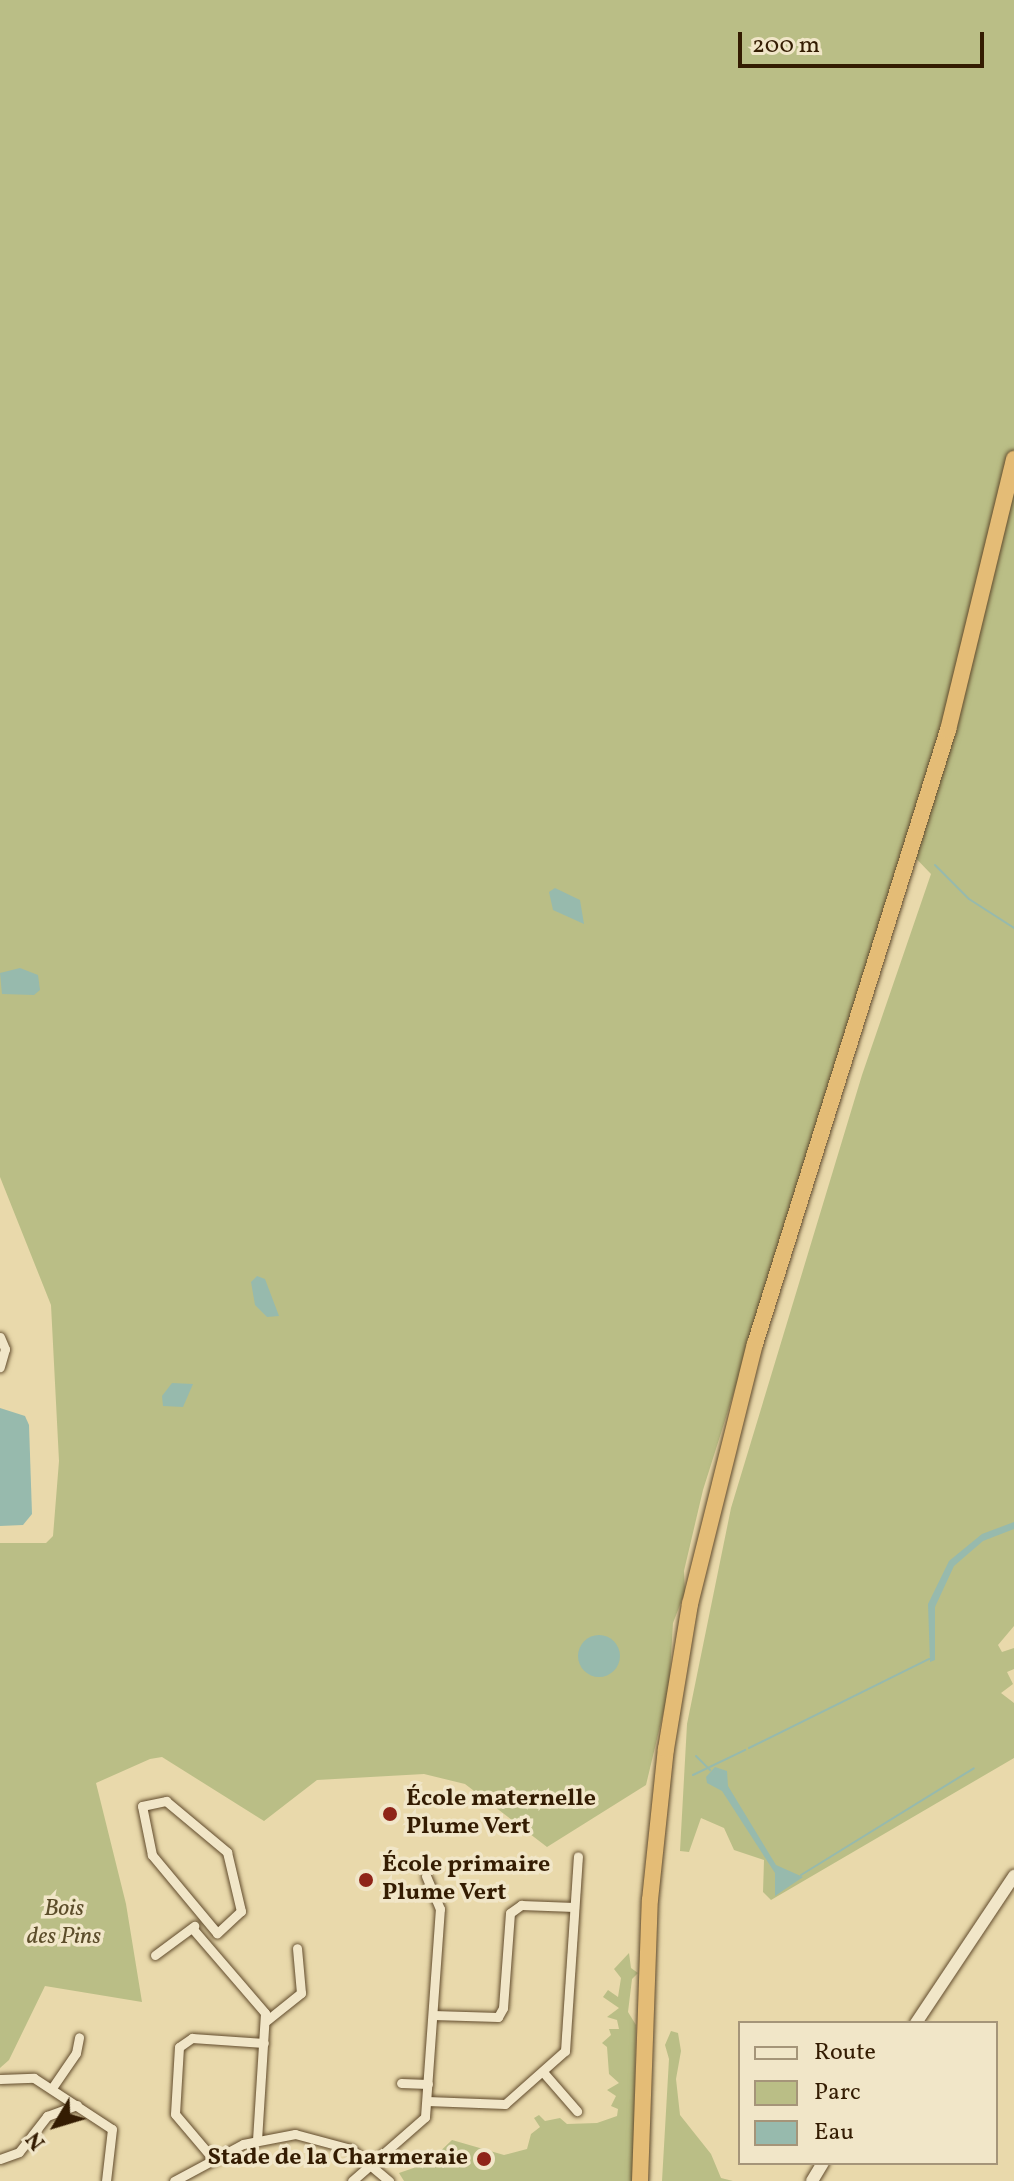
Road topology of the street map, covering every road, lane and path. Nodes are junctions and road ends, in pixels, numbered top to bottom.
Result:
1 (1014, 459) edge
2 (1014, 502) edge
3 (0, 1337) edge
4 (0, 1367) edge
5 (578, 1856) dead end
6 (426, 1876) dead end
7 (1014, 1876) edge
8 (574, 1907) junction
9 (203, 1917) junction
10 (192, 1928) junction
11 (217, 1933) junction
12 (205, 1943) junction
13 (297, 1948) dead end
14 (155, 1955) dead end
15 (433, 2015) junction
16 (266, 2021) junction
17 (917, 2021) edge
18 (79, 2037) dead end
19 (264, 2043) junction
20 (543, 2072) junction
21 (0, 2079) edge
22 (401, 2083) dead end
23 (428, 2084) junction
24 (52, 2088) junction
25 (427, 2101) junction
26 (77, 2105) junction
27 (577, 2111) dead end
28 (257, 2140) junction
29 (0, 2159) edge
30 (214, 2160) junction
31 (372, 2163) junction
32 (106, 2181) edge
33 (174, 2181) edge
34 (352, 2181) edge
35 (389, 2181) edge
36 (640, 2181) edge
37 (651, 2181) edge

1 - 36 highway
2 - 37 highway
3 - 4 street
5 - 8 street
6 - 15 street
7 - 17 street
8 - 15 street
8 - 20 street
9 - 10 street
9 - 11 street
9 - 11 street
10 - 12 street
10 - 14 street
11 - 12 street
12 - 16 street
13 - 16 street
15 - 23 street
16 - 19 street
18 - 24 street
19 - 28 street
19 - 30 street
20 - 25 street
20 - 27 street
21 - 24 street
22 - 23 street
23 - 25 street
24 - 26 street
25 - 31 street
26 - 29 street
26 - 32 street
28 - 30 street
28 - 31 street
30 - 33 street
31 - 34 street
31 - 35 street

